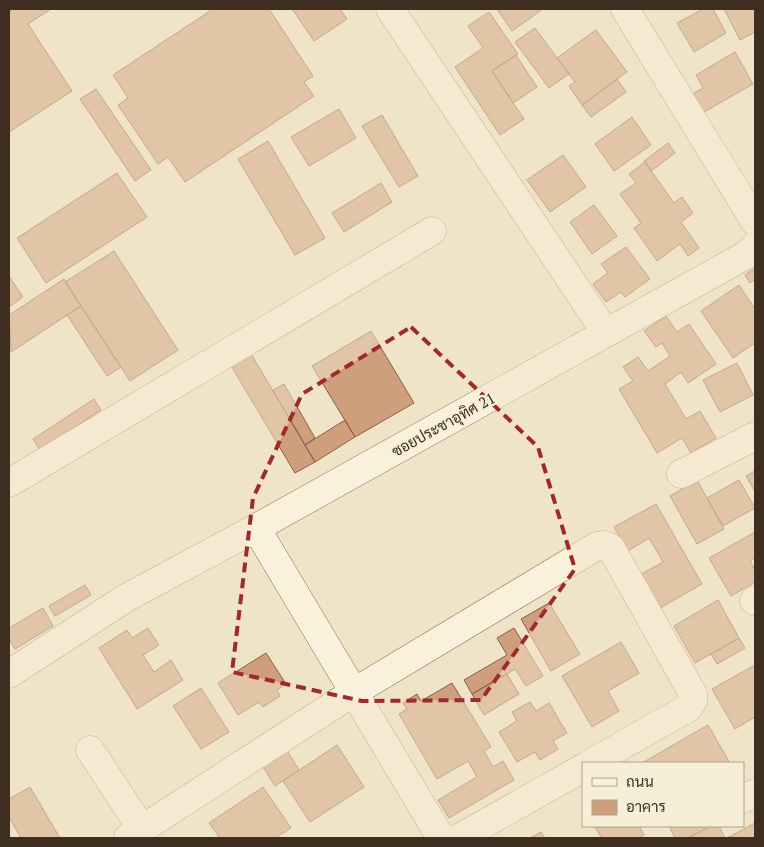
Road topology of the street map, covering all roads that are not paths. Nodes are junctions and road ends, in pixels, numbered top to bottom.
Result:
1 (390, 9) edge
2 (625, 9) edge
3 (755, 222) edge
4 (432, 231) dead end
5 (755, 246) edge
6 (606, 333) junction
7 (755, 436) edge
8 (680, 474) dead end
9 (9, 483) edge
10 (256, 528) junction
11 (9, 674) edge
12 (354, 692) junction
13 (90, 750) dead end
14 (593, 762) edge
15 (582, 769) edge
16 (755, 792) edge
17 (744, 798) edge
18 (135, 834) edge
19 (440, 838) edge
20 (459, 838) edge

1 - 6 street
2 - 3 street
4 - 9 street
5 - 6 street, ซอยประชาอุทิศ 21
6 - 10 street, ซอยประชาอุทิศ 21
7 - 8 street
10 - 11 street, ซอยประชาอุทิศ 21
10 - 12 street
12 - 14 street
12 - 18 street
12 - 19 street
13 - 18 street
15 - 20 street
16 - 17 street

